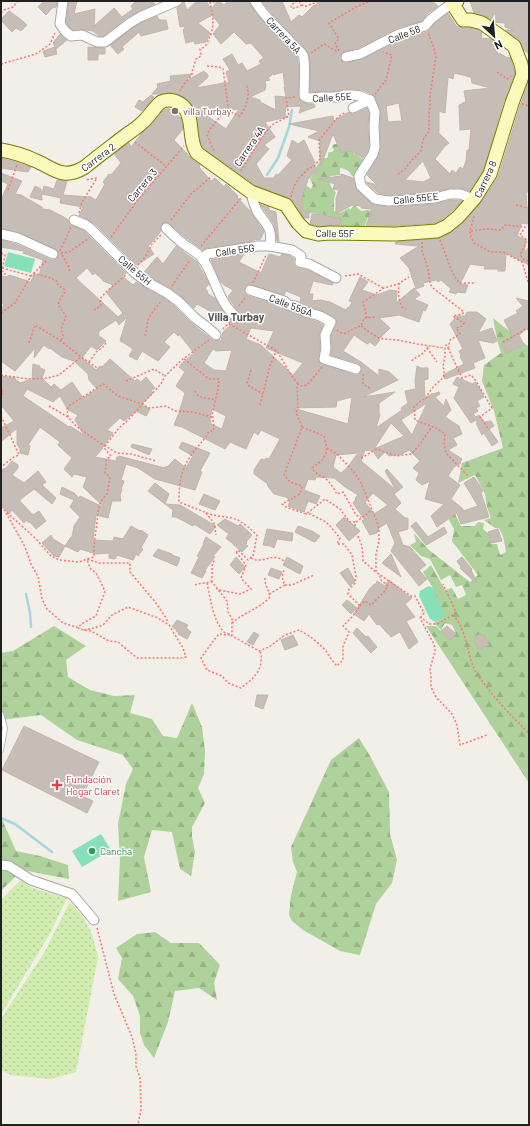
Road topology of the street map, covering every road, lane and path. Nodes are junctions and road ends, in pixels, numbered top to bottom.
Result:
1 (18, 1) edge
2 (63, 1) edge
3 (177, 1) edge
4 (217, 1) edge
5 (255, 1) edge
6 (320, 1) edge
7 (370, 1) edge
8 (314, 2) edge
9 (455, 2) edge
10 (302, 5) junction
11 (1, 13) edge
12 (425, 26) junction
13 (64, 29) junction
14 (371, 49) junction
15 (303, 55) junction
16 (346, 57) dead end
17 (1, 64) edge
18 (207, 66) dead end
19 (522, 69) junction
20 (496, 72) dead end
21 (247, 86) dead end
22 (304, 96) junction
23 (370, 100) junction
24 (177, 102) junction
25 (353, 108) joint
26 (227, 112) junction
27 (127, 135) junction
28 (191, 137) junction
29 (1, 150) edge
30 (21, 155) junction
31 (167, 167) junction
32 (220, 170) junction
33 (398, 174) dead end
34 (233, 180) junction
35 (81, 181) dead end
36 (8, 190) dead end
37 (251, 192) junction
38 (474, 199) junction
39 (516, 205) dead end
40 (529, 207) edge
41 (474, 215) dead end
42 (293, 216) junction
43 (74, 220) junction
44 (166, 228) dead end
45 (437, 231) junction
46 (470, 231) junction
47 (93, 232) junction
48 (421, 232) junction
49 (1, 234) edge
50 (105, 244) junction
51 (270, 246) junction
52 (1, 253) edge
53 (56, 254) junction
54 (65, 259) dead end
55 (516, 259) junction
56 (203, 260) junction
57 (524, 260) junction
58 (529, 262) edge
59 (2, 268) edge
60 (33, 272) junction
61 (70, 272) dead end
62 (1, 275) edge
63 (31, 276) junction
64 (409, 277) dead end
65 (336, 278) joint
66 (399, 283) junction
67 (476, 283) dead end
68 (529, 285) edge
69 (383, 288) junction
70 (250, 290) dead end
71 (106, 292) dead end
72 (406, 309) dead end
73 (94, 310) dead end
74 (2, 312) edge
75 (234, 315) dead end
76 (375, 317) dead end
77 (367, 318) junction
78 (229, 324) dead end
79 (361, 326) junction
80 (529, 329) edge
81 (343, 334) dead end
82 (216, 335) joint
83 (61, 341) junction
84 (503, 342) dead end
85 (29, 343) dead end
86 (106, 343) dead end
87 (429, 346) junction
88 (426, 348) junction
89 (445, 348) junction
90 (448, 348) junction
91 (276, 351) junction
92 (81, 357) junction
93 (184, 359) junction
94 (326, 360) junction
95 (412, 361) dead end
96 (89, 362) junction
97 (437, 362) dead end
98 (97, 368) dead end
99 (356, 369) joint
100 (251, 370) dead end
101 (1, 376) edge
102 (165, 376) junction
103 (126, 381) dead end
104 (298, 384) junction
105 (371, 389) dead end
106 (1, 390) edge
107 (195, 391) dead end
108 (263, 394) junction
109 (1, 397) edge
110 (216, 400) junction
111 (142, 404) junction
112 (260, 405) dead end
113 (49, 406) dead end
114 (1, 416) edge
115 (68, 417) junction
116 (212, 417) junction
117 (302, 427) junction
118 (432, 427) junction
119 (489, 430) dead end
120 (105, 446) junction
121 (327, 448) junction
122 (361, 458) dead end
123 (156, 462) dead end
124 (1, 467) edge
125 (469, 477) dead end
126 (1, 507) edge
127 (372, 510) junction
128 (6, 511) junction
129 (206, 513) junction
130 (306, 514) junction
131 (361, 517) junction
132 (356, 522) junction
133 (355, 527) dead end
134 (216, 535) dead end
135 (358, 536) dead end
136 (251, 558) junction
137 (87, 559) junction
138 (215, 560) dead end
139 (284, 561) dead end
140 (286, 569) dead end
141 (376, 572) junction
142 (380, 574) junction
143 (314, 575) dead end
144 (265, 577) dead end
145 (212, 582) junction
146 (207, 583) junction
147 (443, 584) dead end
148 (195, 585) dead end
149 (285, 585) junction
150 (529, 587) edge
151 (216, 588) junction
152 (269, 594) junction
153 (360, 606) junction
154 (453, 614) junction
155 (529, 617) edge
156 (421, 618) junction
157 (232, 623) junction
158 (169, 624) junction
159 (79, 628) junction
160 (84, 630) junction
161 (232, 635) junction
162 (259, 651) junction
163 (1, 714) edge
164 (529, 733) edge
165 (487, 735) dead end
166 (1, 750) edge
167 (1, 865) edge
168 (94, 920) dead end
169 (99, 931) dead end
170 (138, 1125) edge

1 - 11 path
2 - 13 street
3 - 13 street
4 - 24 path
5 - 15 street, Carrera 5A
6 - 8 path
7 - 15 path
8 - 10 path
9 - 12 street, Calle 58
9 - 19 street
10 - 10 path
12 - 14 street, Calle 58
12 - 33 path
13 - 17 path
14 - 16 street, Calle 58
14 - 23 path
15 - 22 street, Carrera 5A
18 - 26 path
19 - 20 path
19 - 38 street, Carrera 8
21 - 26 path
22 - 23 street, Calle 55E
22 - 34 path, Carrera 4A
23 - 25 street
23 - 38 street, Calle 55EE
24 - 27 street, Carrera 2
24 - 28 street, Calle 55F
25 - 42 path
26 - 32 path
27 - 30 street, Carrera 2
27 - 31 path
28 - 31 path, Carrera 3
28 - 32 street, Calle 55F
29 - 30 street
30 - 36 path
31 - 50 path, Carrera 3
32 - 34 street, Calle 55F
34 - 37 street, Calle 55F
35 - 43 path, Carrera 2
37 - 42 street, Calle 55F
37 - 51 street
38 - 45 street, Calle 55F
39 - 40 path
41 - 46 path
42 - 48 street, Calle 55F
43 - 47 street, Calle 55H
43 - 53 path, Carrera 2
44 - 56 street
45 - 48 street, Calle 55F
45 - 67 path
46 - 55 path
46 - 57 path
47 - 50 street, Calle 55H
47 - 53 path
48 - 90 path
49 - 53 street
50 - 82 street, Calle 55H
51 - 56 street, Calle 55G
51 - 65 street, Calle 55G
52 - 59 path
53 - 60 path, Carrera 2
54 - 61 path
55 - 57 path
55 - 68 path
56 - 75 street
57 - 58 path
59 - 62 path
59 - 63 path
60 - 63 path, Carrera 2
60 - 83 path
63 - 74 path, Carrera 2
64 - 66 path
65 - 69 path
66 - 69 path
66 - 72 path
69 - 77 path
70 - 94 street, Calle 55GA
71 - 73 path
76 - 77 path
77 - 79 path
78 - 91 path
79 - 81 path
79 - 87 path
80 - 84 path
82 - 93 path
83 - 85 path
83 - 92 path
86 - 96 path
87 - 88 path
87 - 89 path
88 - 95 path
88 - 97 path
89 - 90 path
89 - 118 path
90 - 119 path
91 - 104 path
91 - 108 path
92 - 96 path
92 - 101 path
93 - 102 path
93 - 110 path
94 - 99 street
94 - 104 path
96 - 98 path
99 - 105 path
100 - 108 path
102 - 103 path
102 - 111 path
104 - 117 path
106 - 109 path
107 - 110 path
108 - 112 path
110 - 116 path
111 - 115 path
111 - 116 path
111 - 120 path
113 - 115 path
114 - 124 path
115 - 120 path
116 - 129 path
117 - 121 path
117 - 130 path
118 - 122 path
118 - 125 path
120 - 123 path
120 - 137 path
121 - 127 path
121 - 131 path
126 - 128 path
127 - 131 path
127 - 141 path
128 - 137 path
128 - 159 path
129 - 134 path
129 - 136 path
130 - 132 path
130 - 153 path
131 - 132 path
132 - 133 path
135 - 141 path
136 - 139 path
136 - 151 path
137 - 158 path
137 - 159 path
138 - 145 path
140 - 149 path
141 - 142 path
142 - 153 path
142 - 156 path
143 - 149 path
144 - 152 path
145 - 146 path
145 - 151 path
146 - 148 path
146 - 161 path
147 - 154 path
149 - 152 path
150 - 155 path
151 - 157 path
152 - 157 path
153 - 162 path
154 - 156 path
154 - 164 path
156 - 165 path
157 - 161 path
158 - 160 path
158 - 160 path
159 - 160 path
161 - 162 path
161 - 162 path
163 - 166 lane
167 - 168 street
169 - 170 path

